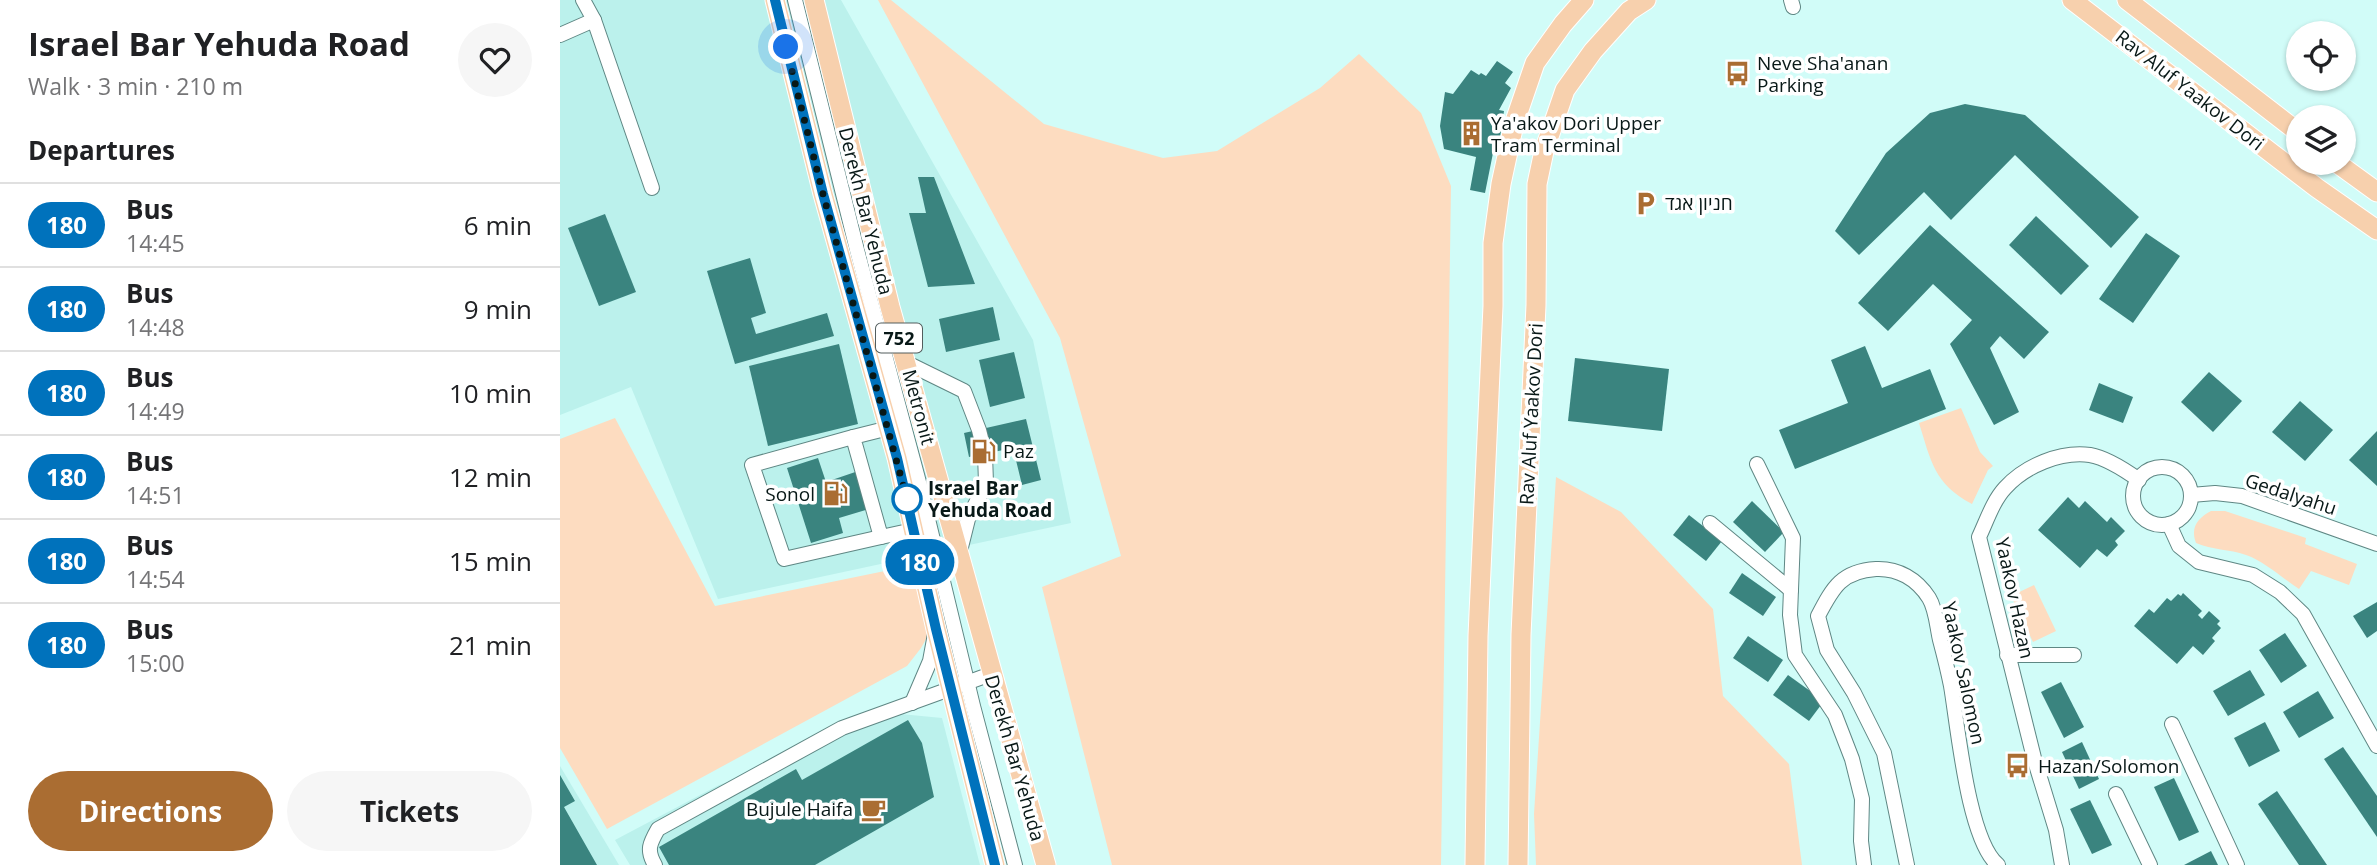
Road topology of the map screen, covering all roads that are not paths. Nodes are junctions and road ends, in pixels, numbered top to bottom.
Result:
1 (583, 0) edge
2 (775, 0) edge
3 (795, 0) edge
4 (814, 0) edge
5 (1584, 0) edge
6 (1646, 0) edge
7 (2071, 0) edge
8 (2127, 0) edge
9 (594, 20) junction
10 (560, 35) edge
11 (2286, 123) edge
12 (2354, 175) edge
13 (652, 188) dead end
14 (2377, 192) edge
15 (2377, 230) edge
16 (906, 363) junction
17 (889, 428) junction
18 (853, 437) junction
19 (1757, 464) dead end
20 (2139, 480) junction
21 (2191, 495) junction
22 (1710, 523) dead end
23 (2169, 524) junction
24 (913, 530) junction
25 (881, 537) junction
26 (2377, 544) edge
27 (959, 560) junction
28 (1791, 590) junction
29 (936, 629) junction
30 (2007, 654) junction
31 (2074, 655) dead end
32 (991, 674) junction
33 (960, 684) junction
34 (912, 703) junction
35 (2172, 724) dead end
36 (2377, 746) edge
37 (2116, 794) dead end
38 (655, 865) edge
39 (995, 865) edge
40 (1015, 865) edge
41 (1045, 865) edge
42 (1475, 865) edge
43 (1518, 865) edge
44 (1864, 865) edge
45 (1907, 865) edge
46 (1998, 865) edge
47 (2062, 865) edge
48 (2151, 865) edge
49 (2237, 865) edge

1 - 9 street
2 - 17 main road, Derekh Bar Yehuda / 752
3 - 33 street, Metronit
4 - 16 main road, Derekh Bar Yehuda / 752
5 - 42 main road
6 - 43 main road, Rav Aluf Yaakov Dori
7 - 15 main road, Rav Aluf Yaakov Dori
8 - 11 main road, Rav Aluf Yaakov Dori
9 - 10 street
9 - 13 street
12 - 14 main road
16 - 27 main road, Derekh Bar Yehuda / 752
16 - 27 street
17 - 18 street
17 - 24 main road, Derekh Bar Yehuda / 752
18 - 25 street
18 - 25 street
19 - 28 street
20 - 21 street
20 - 23 street
20 - 30 street, Yaakov Hazan
21 - 23 street
21 - 26 street, Gedalyahu
22 - 28 street
23 - 36 street
24 - 25 street
24 - 29 main road, Derekh Bar Yehuda / 752
27 - 32 main road, Derekh Bar Yehuda / 752
28 - 44 street
29 - 33 main road, Derekh Bar Yehuda / 752
29 - 34 street
30 - 31 street
30 - 47 street, Yaakov Hazan
32 - 33 street
32 - 41 main road, Derekh Bar Yehuda / 752
33 - 34 street
33 - 39 main road, Derekh Bar Yehuda / 752
33 - 40 street, Metronit
34 - 38 street
35 - 49 street
37 - 48 street
45 - 46 street, Yaakov Salomon

